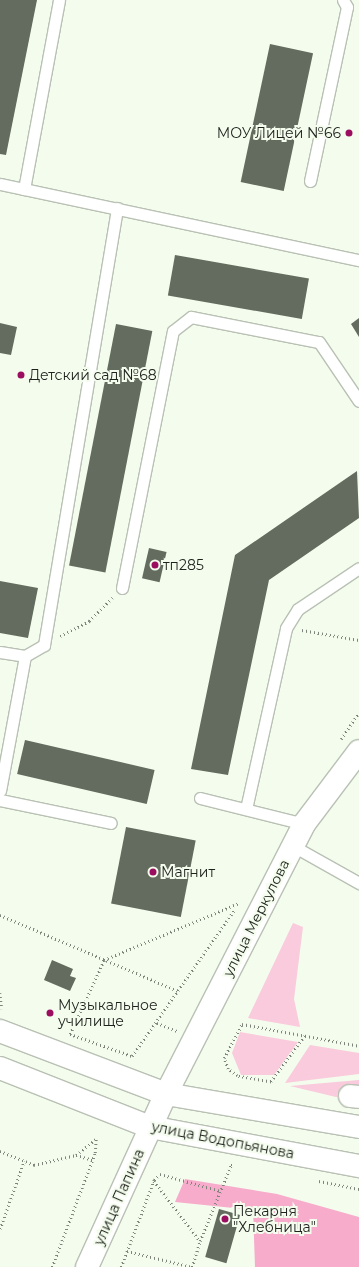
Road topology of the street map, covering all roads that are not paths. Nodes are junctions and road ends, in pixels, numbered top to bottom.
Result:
1 (59, 0) edge
2 (343, 0) edge
3 (310, 181) dead end
4 (0, 184) edge
5 (24, 189) junction
6 (116, 208) junction
7 (359, 260) edge
8 (359, 401) edge
9 (359, 568) edge
10 (122, 588) road end
11 (0, 652) edge
12 (25, 656) junction
13 (359, 751) edge
14 (0, 791) edge
15 (200, 798) dead end
16 (0, 800) edge
17 (246, 809) junction
18 (111, 823) dead end
19 (304, 824) junction
20 (293, 846) junction
21 (359, 883) edge
22 (0, 1031) edge
23 (0, 1068) edge
24 (166, 1094) junction
25 (150, 1127) junction
26 (359, 1127) edge
27 (359, 1166) edge
28 (87, 1267) edge

1 - 5 lane
2 - 3 lane
4 - 5 lane
5 - 6 lane
6 - 7 lane
6 - 12 lane
8 - 10 lane
9 - 17 lane
11 - 12 lane
12 - 14 lane
13 - 19 main road, улица Меркулова
15 - 17 lane
16 - 18 lane
17 - 19 lane
19 - 20 main road, улица Меркулова
20 - 21 lane
20 - 24 main road, улица Меркулова
22 - 24 main road
23 - 25 main road, улица Водопьянова
24 - 25 main road, улица Меркулова
24 - 26 main road
25 - 27 main road, улица Водопьянова
25 - 28 main road, улица Папина

